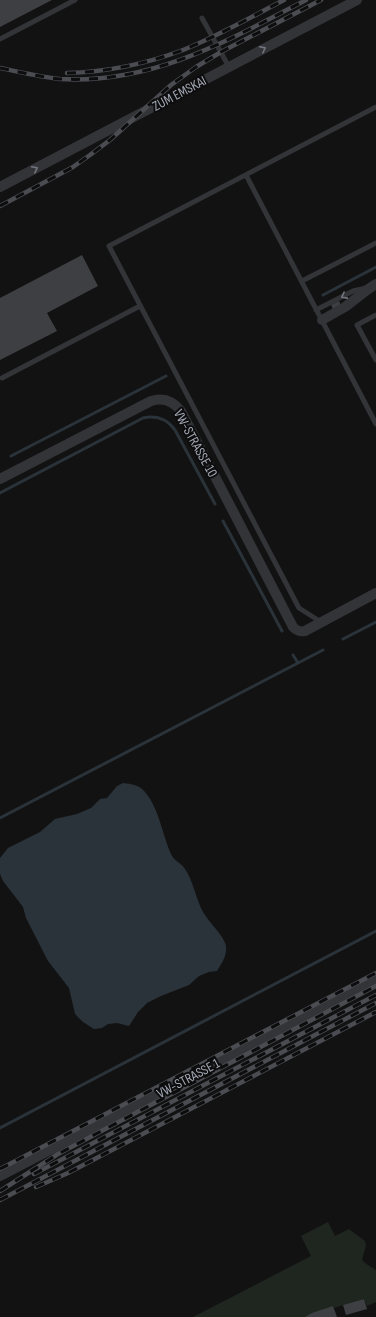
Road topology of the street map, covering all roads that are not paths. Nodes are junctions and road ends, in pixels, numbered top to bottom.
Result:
1 (76, 0) edge
2 (357, 0) edge
3 (202, 18) dead end
4 (0, 39) edge
5 (229, 67) junction
6 (376, 107) edge
7 (246, 174) junction
8 (0, 186) edge
9 (376, 243) edge
10 (302, 281) junction
11 (374, 285) edge
12 (140, 306) junction
13 (316, 310) junction
14 (376, 315) edge
15 (322, 320) junction
16 (376, 360) edge
17 (2, 378) dead end
18 (376, 424) edge
19 (0, 479) edge
20 (376, 593) edge
21 (321, 622) junction
22 (376, 980) edge
23 (0, 1176) edge

1 - 4 lane
5 -> 2 street, ZUM EMSKAI
3 - 5 lane
8 -> 5 street, ZUM EMSKAI
6 - 7 lane
7 - 10 lane
7 - 12 lane
9 - 10 lane
10 - 13 lane
11 -> 13 lane
11 - 15 street
12 - 17 lane
12 - 21 lane
13 - 15 lane
14 - 16 lane
15 - 18 lane
19 - 21 street, VW-STRASSE 10
20 - 21 street
22 - 23 street, VW-STRASSE 1

